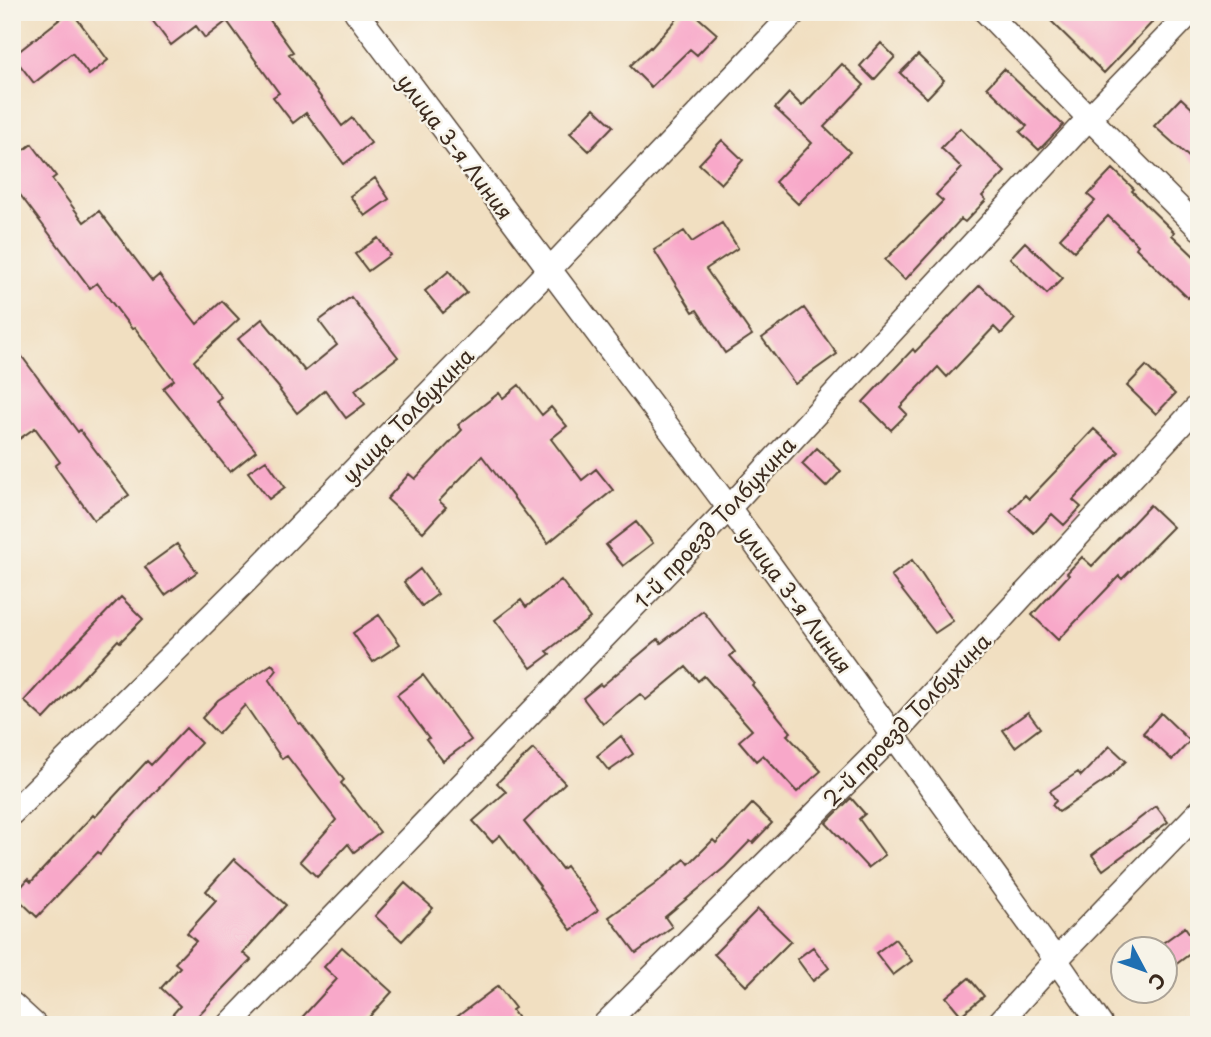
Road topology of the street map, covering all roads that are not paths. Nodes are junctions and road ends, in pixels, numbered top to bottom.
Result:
1 (356, 12) edge
2 (795, 12) edge
3 (986, 12) edge
4 (1191, 12) edge
5 (1089, 118) junction
6 (1199, 228) edge
7 (549, 270) junction
8 (1199, 405) edge
9 (729, 508) junction
10 (894, 735) junction
11 (1199, 812) edge
12 (12, 813) edge
13 (1056, 960) junction
14 (12, 1004) edge
15 (35, 1025) edge
16 (229, 1025) edge
17 (604, 1025) edge
18 (997, 1025) edge
19 (1101, 1025) edge

1 - 7 street, улица 3-я Линия
2 - 7 street, улица Толбухина
3 - 5 street
4 - 5 street, 1-й проезд Толбухина
5 - 6 street
5 - 9 street, 1-й проезд Толбухина
7 - 9 street, улица 3-я Линия
7 - 12 street, улица Толбухина
8 - 10 street, 2-й проезд Толбухина
9 - 10 street, улица 3-я Линия
9 - 16 street, 1-й проезд Толбухина
10 - 13 street, улица 3-я Линия
10 - 17 street, 2-й проезд Толбухина
11 - 13 street
13 - 18 street
13 - 19 street, улица 3-я Линия
14 - 15 street

